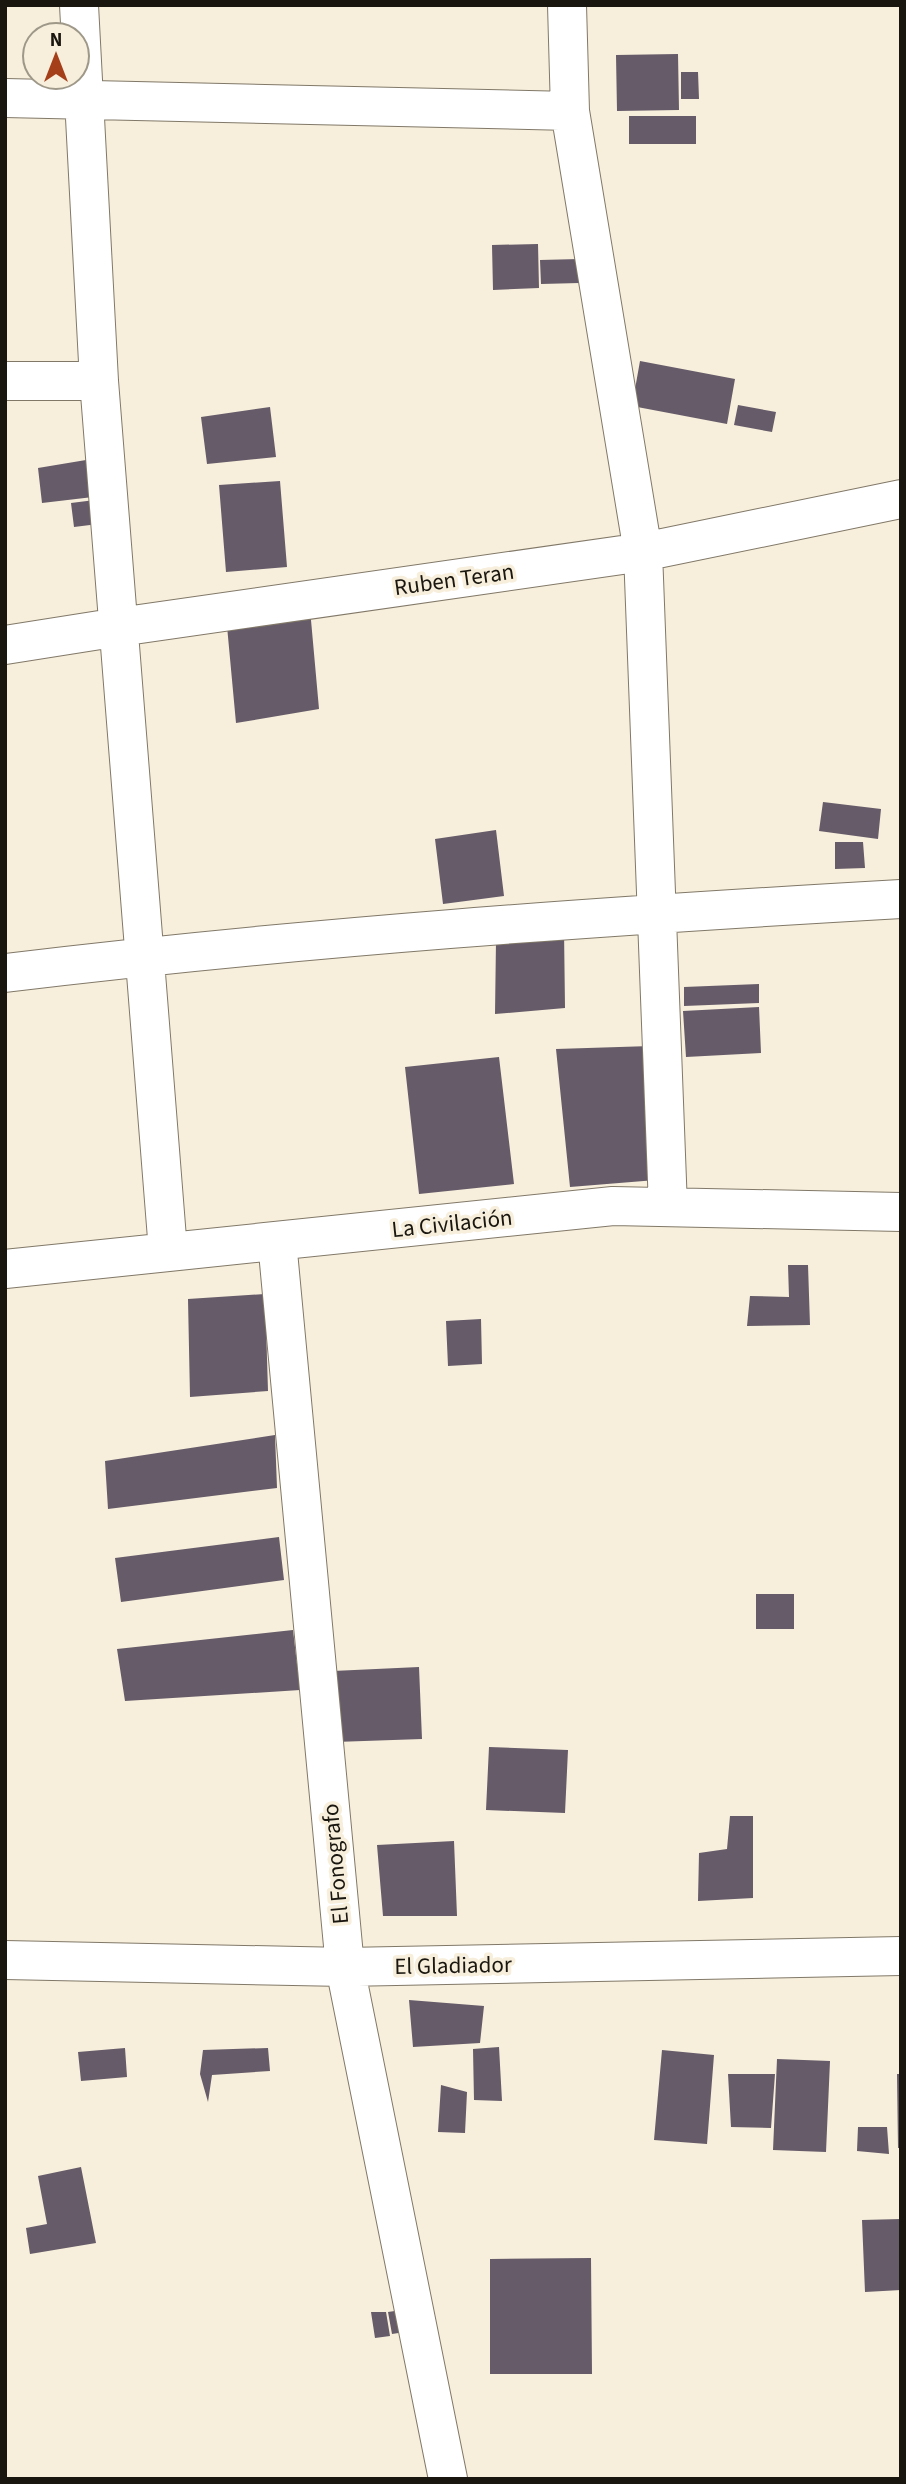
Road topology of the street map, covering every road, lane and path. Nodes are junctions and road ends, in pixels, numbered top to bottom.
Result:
1 (79, 5) edge
2 (567, 5) edge
3 (5, 98) edge
4 (83, 99) junction
5 (570, 111) junction
6 (5, 381) edge
7 (99, 382) junction
8 (901, 499) edge
9 (643, 552) junction
10 (119, 627) junction
11 (5, 645) edge
12 (901, 898) edge
13 (657, 913) junction
14 (144, 956) junction
15 (5, 973) edge
16 (668, 1207) junction
17 (901, 1212) edge
18 (276, 1241) junction
19 (168, 1251) junction
20 (5, 1269) edge
21 (901, 1956) edge
22 (5, 1960) edge
23 (345, 1968) junction
24 (448, 2479) edge

1 - 4 street
2 - 5 street
3 - 4 street
4 - 5 street
4 - 7 street
5 - 9 street
6 - 7 street
7 - 10 street
8 - 9 street, Ruben Teran
9 - 10 street, Ruben Teran
9 - 13 street
10 - 11 street, Ruben Teran
10 - 14 street
12 - 13 street
13 - 14 street
13 - 16 street
14 - 15 street
14 - 19 street
16 - 17 street, La Civilación
16 - 18 street, La Civilación
18 - 19 street, La Civilación
18 - 23 street, El Fonografo
19 - 20 street, La Civilación
21 - 23 street, El Gladiador
22 - 23 street, El Gladiador
23 - 24 street, El Fonografo

